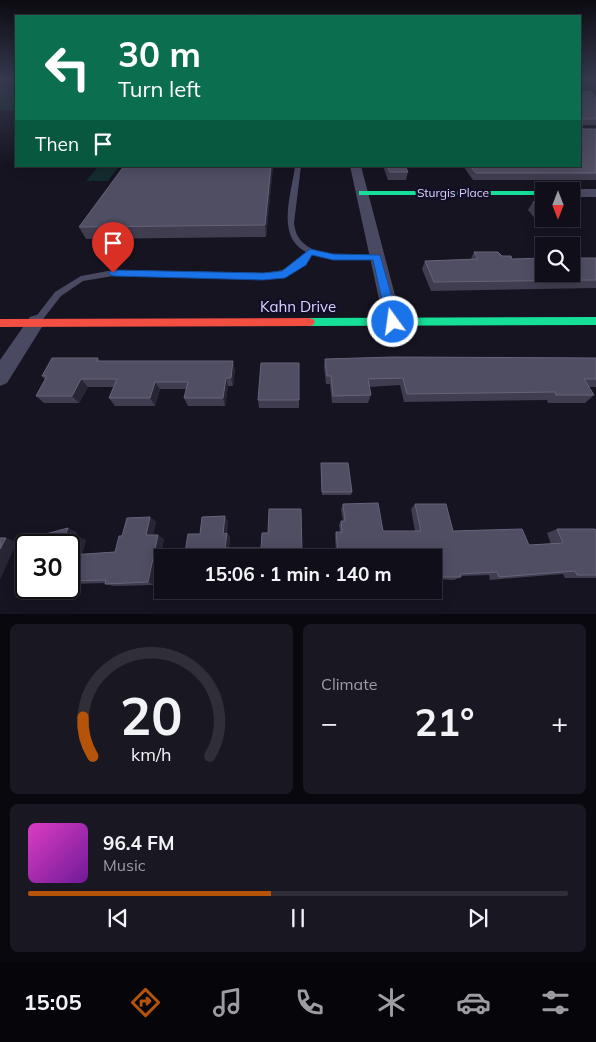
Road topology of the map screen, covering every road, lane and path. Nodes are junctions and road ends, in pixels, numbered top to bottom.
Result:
1 (298, 167) edge
2 (355, 167) edge
3 (362, 193) junction
4 (535, 193) edge
5 (580, 193) edge
6 (596, 193) edge
7 (310, 252) junction
8 (377, 257) junction
9 (596, 321) edge
10 (36, 322) junction
11 (393, 322) junction
12 (0, 323) edge
13 (0, 377) edge

1 - 7 lane
2 - 3 street
3 - 4 street, Sturgis Place
3 - 8 street
5 - 6 street
7 - 8 lane
7 - 10 lane
8 - 11 street
9 - 11 street, Kahn Drive
10 - 11 street, Kahn Drive
10 - 12 street, Kahn Drive
10 - 13 street

